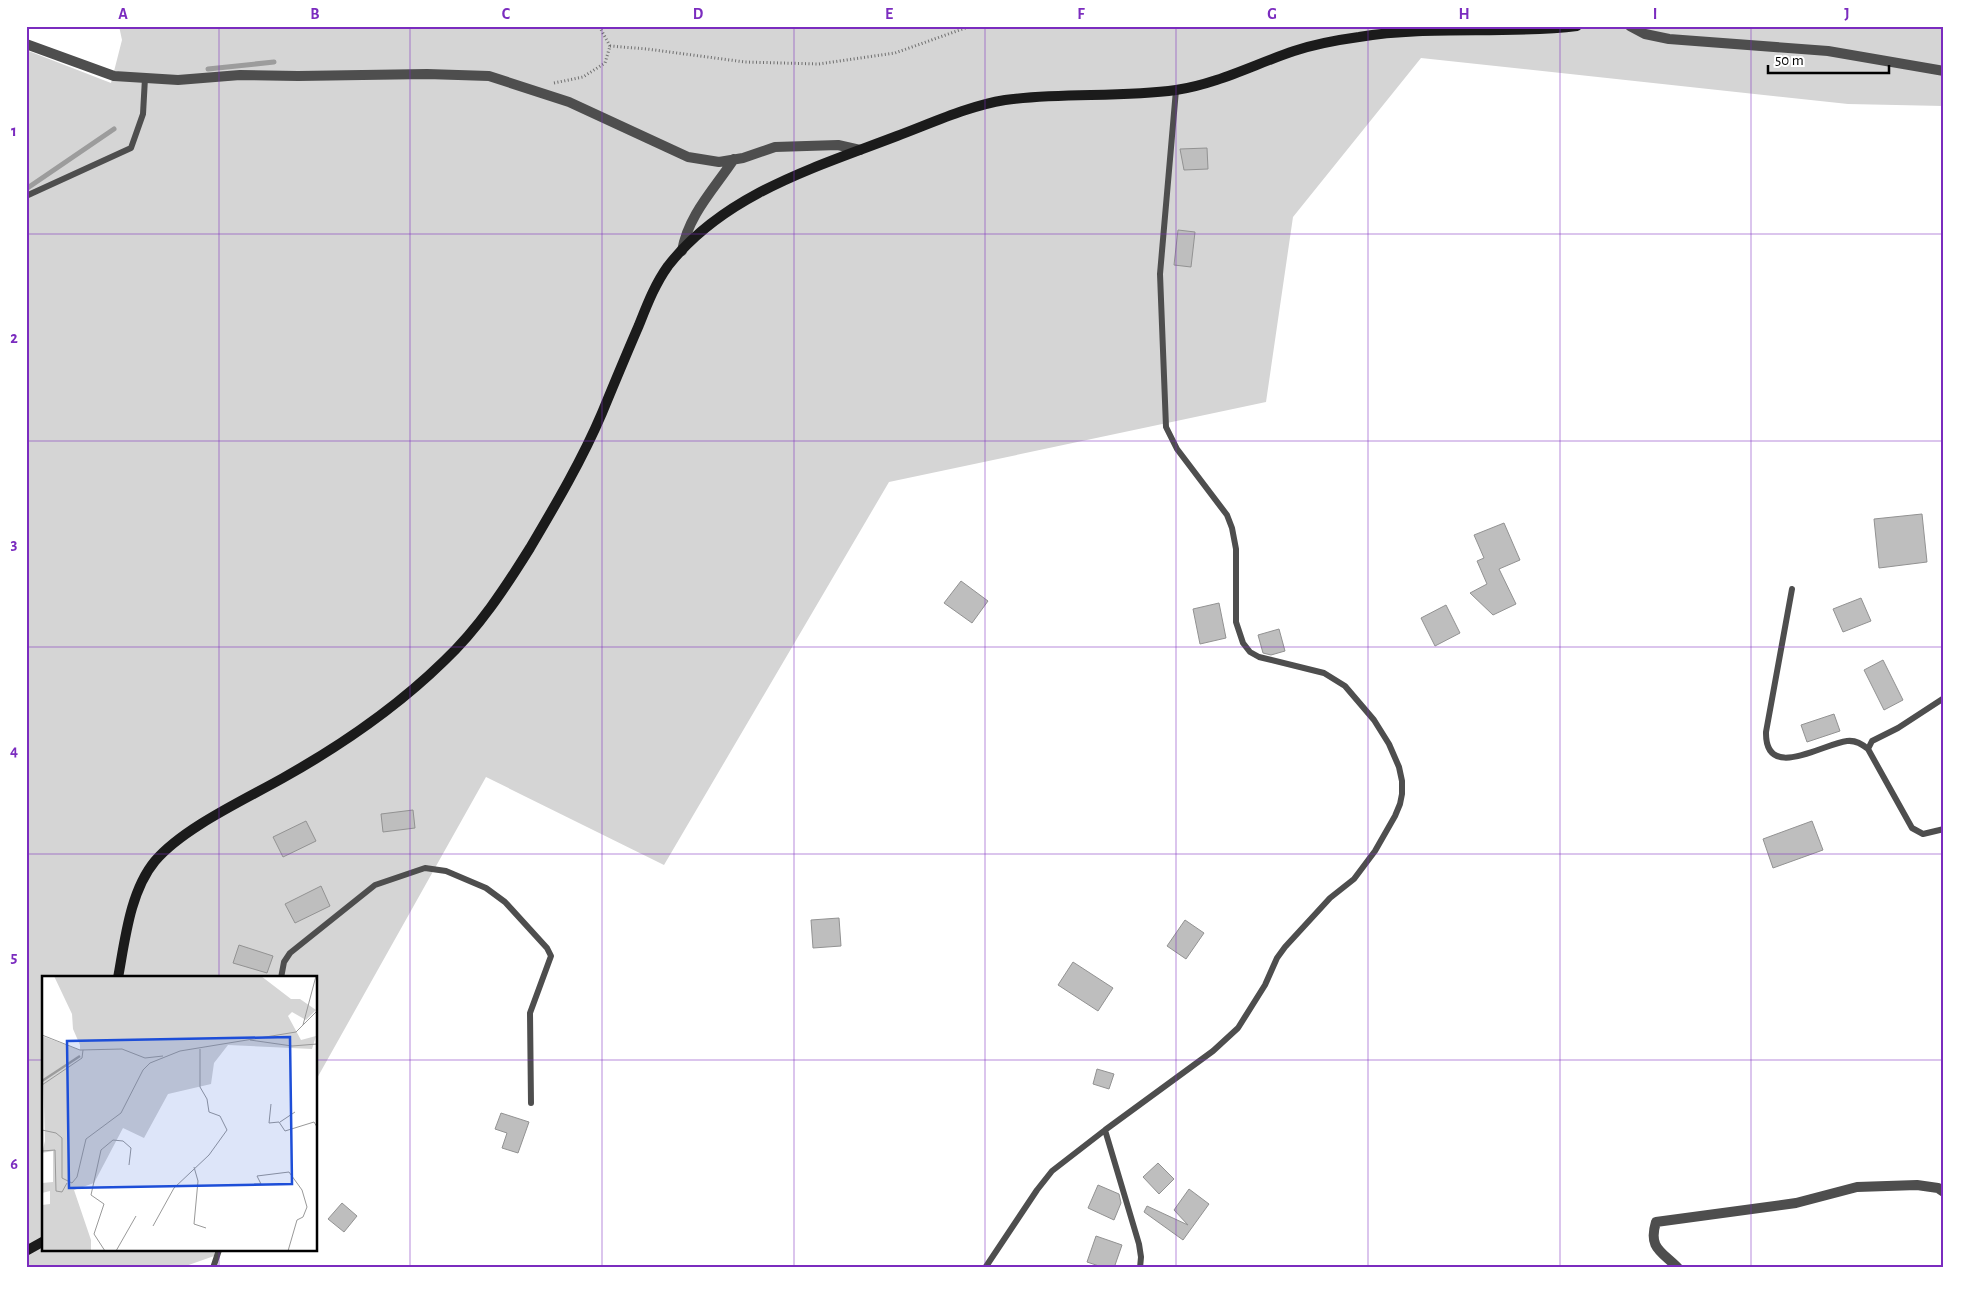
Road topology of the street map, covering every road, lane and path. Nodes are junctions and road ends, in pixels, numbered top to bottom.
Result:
1 (599, 26) edge
2 (971, 26) edge
3 (1577, 26) edge
4 (1630, 26) edge
5 (26, 44) edge
6 (610, 46) junction
7 (1944, 72) edge
8 (145, 78) junction
9 (550, 84) dead end
10 (1176, 90) junction
11 (860, 150) junction
12 (734, 159) junction
13 (26, 196) edge
14 (682, 251) junction
15 (1792, 589) dead end
16 (1944, 698) edge
17 (1868, 749) junction
18 (1944, 829) edge
19 (118, 976) edge
20 (281, 976) edge
21 (531, 1103) dead end
22 (1105, 1130) junction
23 (1944, 1192) edge
24 (42, 1242) edge
25 (26, 1251) edge
26 (218, 1252) edge
27 (213, 1268) edge
28 (985, 1268) edge
29 (1140, 1268) edge
30 (1678, 1268) edge

1 - 6 path
2 - 6 path
3 - 10 street
4 - 7 street
5 - 8 street
6 - 9 path
8 - 12 street
8 - 13 lane
10 - 11 street
10 - 22 lane
11 - 12 street
11 - 14 street
12 - 14 street
14 - 19 street
15 - 17 lane
16 - 17 lane
17 - 18 lane
20 - 21 lane
22 - 28 lane
22 - 29 lane
23 - 30 street
24 - 25 street
26 - 27 lane

